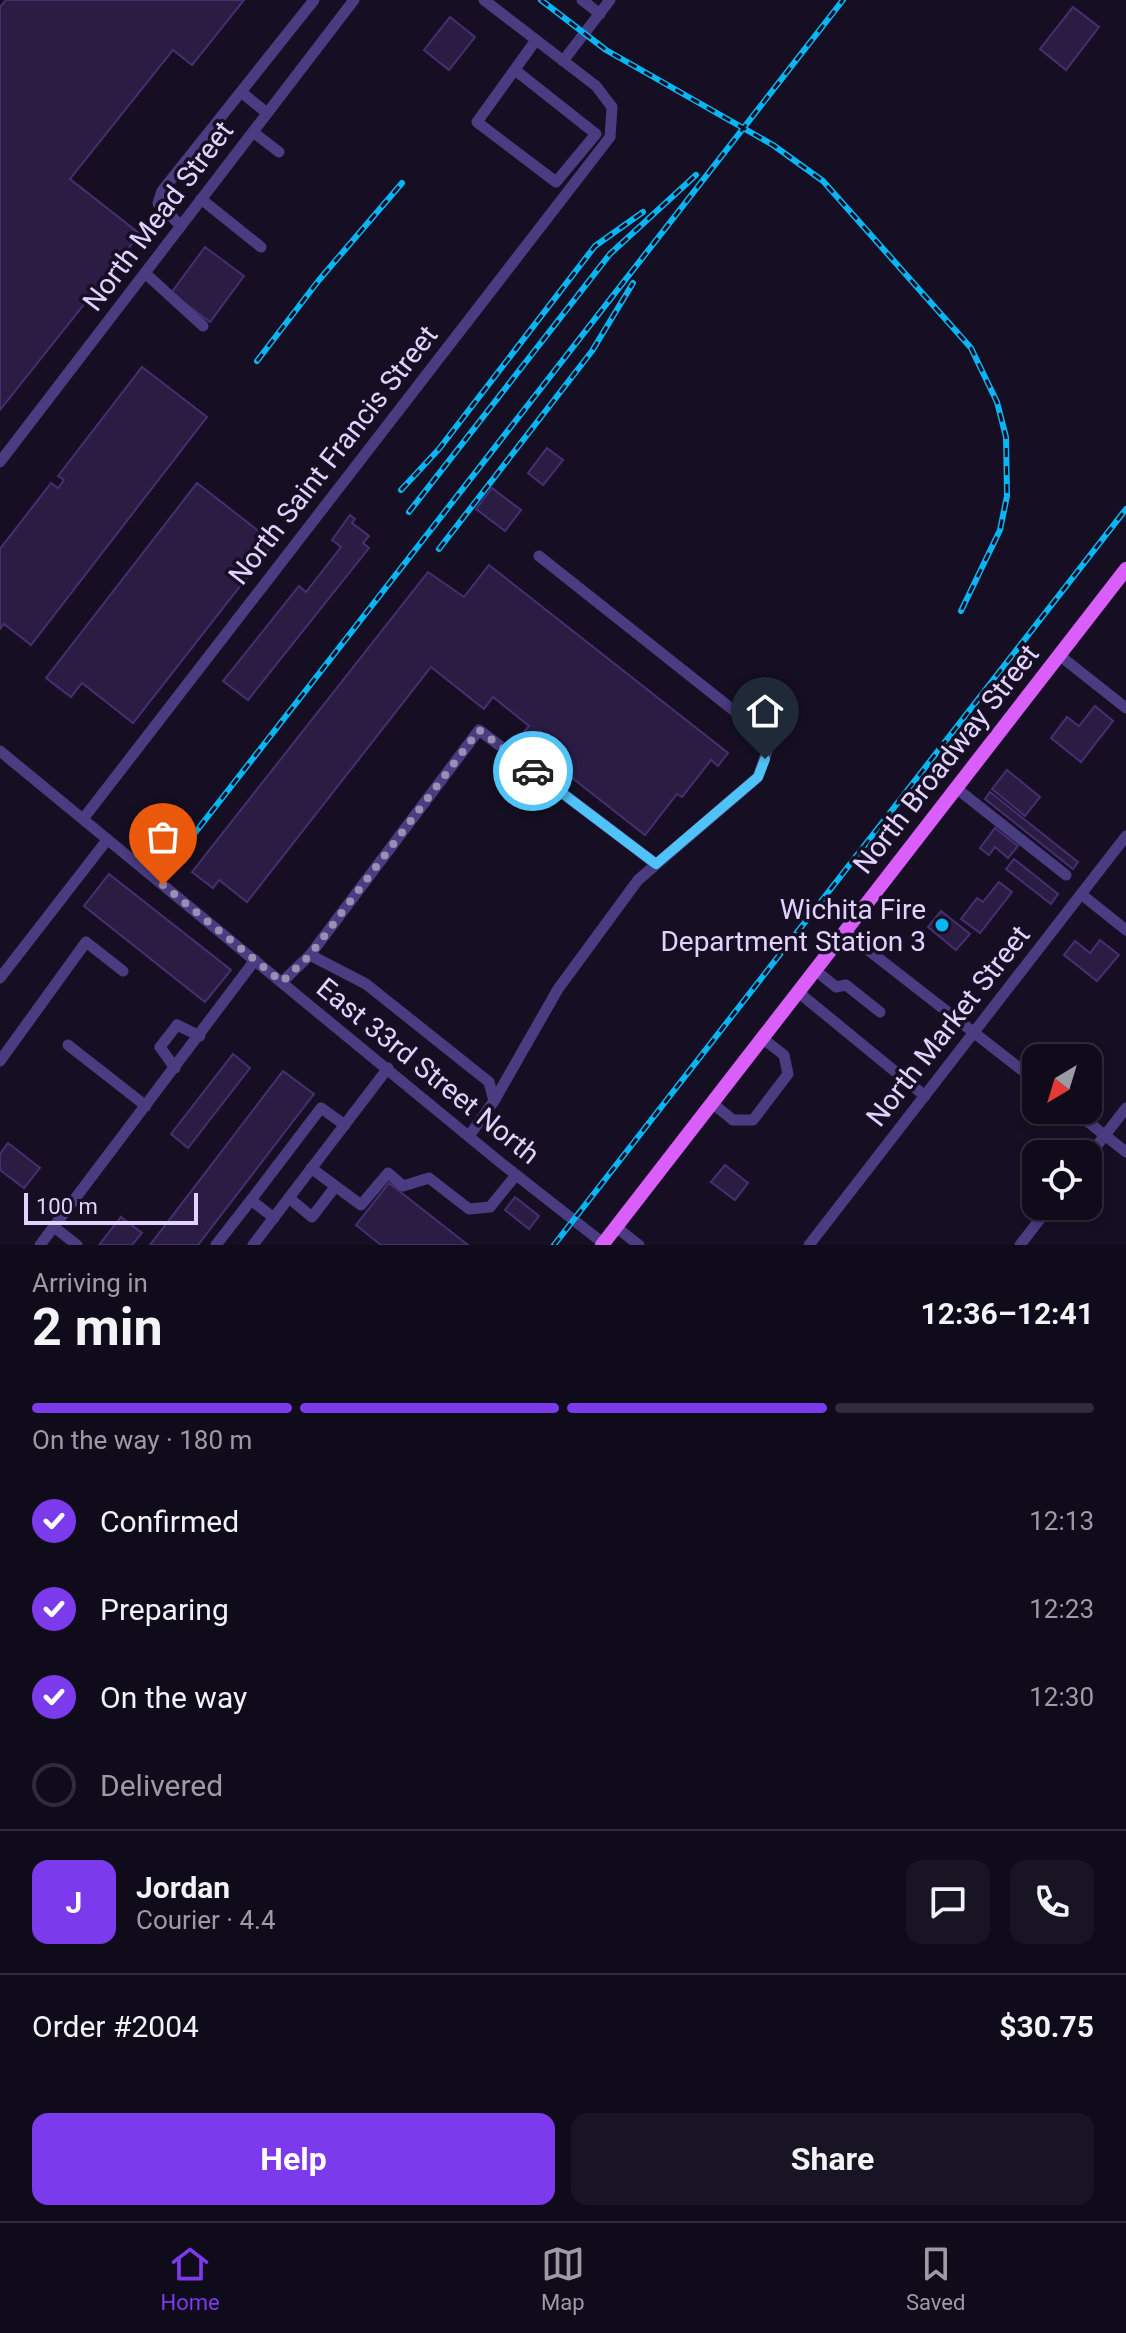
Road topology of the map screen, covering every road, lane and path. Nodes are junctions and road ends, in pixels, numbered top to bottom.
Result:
1 (314, 0) edge
2 (354, 0) edge
3 (484, 0) edge
4 (582, 0) edge
5 (610, 0) edge
6 (600, 14) junction
7 (536, 40) junction
8 (563, 61) junction
9 (515, 70) junction
10 (241, 92) junction
11 (267, 113) junction
12 (253, 132) junction
13 (279, 152) dead end
14 (201, 199) junction
15 (181, 226) junction
16 (261, 247) dead end
17 (145, 273) junction
18 (203, 326) dead end
19 (0, 462) edge
20 (539, 556) dead end
21 (1126, 569) edge
22 (1059, 655) junction
23 (1126, 708) edge
24 (0, 751) edge
25 (956, 788) junction
26 (83, 819) junction
27 (1126, 836) edge
28 (107, 840) junction
29 (656, 864) junction
30 (1066, 875) dead end
31 (1081, 894) junction
32 (1126, 930) edge
33 (845, 932) junction
34 (310, 955) junction
35 (255, 960) junction
36 (815, 970) junction
37 (123, 971) dead end
38 (0, 978) edge
39 (282, 982) junction
40 (798, 992) junction
41 (880, 1012) dead end
42 (973, 1032) junction
43 (200, 1036) junction
44 (762, 1038) junction
45 (68, 1045) dead end
46 (0, 1061) edge
47 (175, 1068) junction
48 (388, 1068) junction
49 (1022, 1070) edge
50 (925, 1096) junction
51 (494, 1101) junction
52 (712, 1103) junction
53 (146, 1106) junction
54 (1126, 1108) edge
55 (1091, 1124) edge
56 (345, 1125) junction
57 (1105, 1135) junction
58 (469, 1136) junction
59 (1101, 1140) edge
60 (1126, 1152) edge
61 (311, 1168) junction
62 (516, 1175) junction
63 (335, 1187) junction
64 (289, 1198) junction
65 (251, 1200) junction
66 (274, 1218) junction
67 (1039, 1220) edge
68 (54, 1227) junction
69 (616, 1227) junction
70 (602, 1244) edge
71 (40, 1245) edge
72 (77, 1245) edge
73 (216, 1245) edge
74 (253, 1245) edge
75 (639, 1245) edge
76 (809, 1245) edge
77 (1020, 1245) edge

1 - 10 street
2 - 11 street, North Mead Street
3 - 7 street
4 - 6 street
5 - 6 street
6 - 8 street
7 - 8 street
7 - 9 street
8 - 26 street, North Saint Francis Street
9 - 9 street
10 - 11 street
10 - 15 street
11 - 12 street, North Mead Street
12 - 13 street
12 - 14 street, North Mead Street
14 - 15 street, North Mead Street
14 - 16 street
15 - 17 street, North Mead Street
17 - 18 street
17 - 19 street, North Mead Street
20 - 29 street
21 - 22 main road, North Broadway Street
22 - 23 street
22 - 25 main road, North Broadway Street
24 - 26 street, East 33rd Street North
25 - 30 street
25 - 33 main road, North Broadway Street
26 - 28 street, East 33rd Street North
27 - 31 street, North Market Street
28 - 35 street, East 33rd Street North
28 - 38 street
29 - 34 street
29 - 51 street
31 - 32 street
31 - 42 street, North Market Street
33 - 36 main road, North Broadway Street
33 - 42 street
34 - 39 street
34 - 51 street
35 - 39 street, East 33rd Street North
35 - 43 street
36 - 40 main road, North Broadway Street
36 - 41 street
37 - 46 street
39 - 48 street, East 33rd Street North
40 - 44 main road, North Broadway Street
40 - 50 street
42 - 49 street
42 - 50 street, North Market Street
43 - 47 street
43 - 47 street
44 - 52 main road, North Broadway Street
44 - 52 street
45 - 53 street
47 - 53 street
48 - 56 street
48 - 58 street, East 33rd Street North
50 - 76 street, North Market Street
51 - 58 street
52 - 69 main road, North Broadway Street
53 - 68 street
54 - 57 street
55 - 57 street
56 - 61 street
56 - 65 street
57 - 59 street
57 - 60 street
58 - 62 street, East 33rd Street North
61 - 63 street
61 - 64 street
62 - 63 street
62 - 70 street, East 33rd Street North
63 - 64 street
64 - 66 street
65 - 66 street
65 - 73 street
66 - 74 street
67 - 77 street
68 - 71 street
68 - 72 street
69 - 70 main road, North Broadway Street
69 - 75 street

